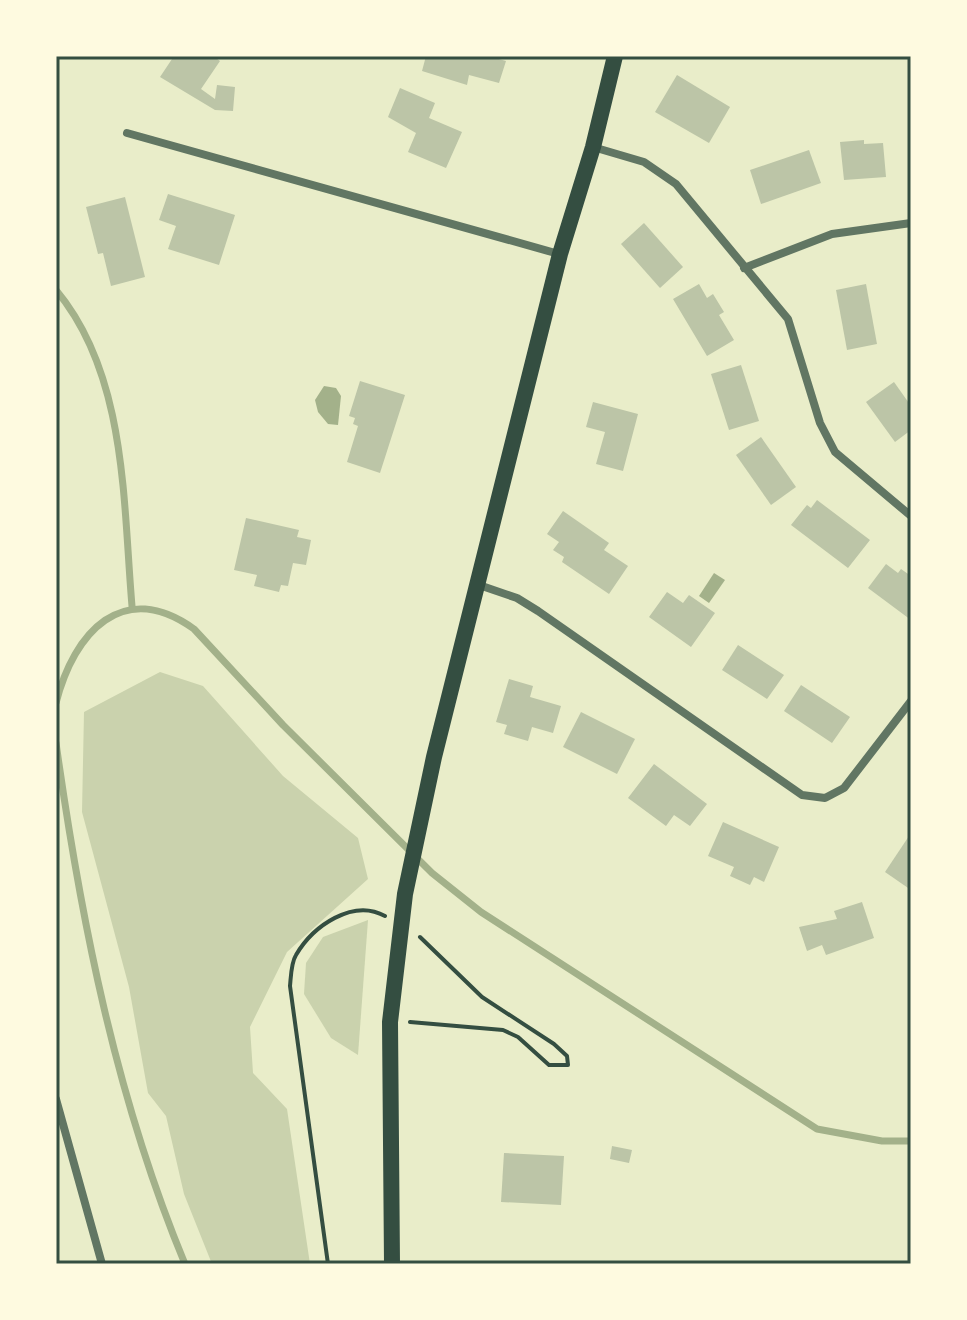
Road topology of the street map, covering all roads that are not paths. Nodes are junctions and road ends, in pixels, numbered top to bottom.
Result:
1 (615, 56) edge
2 (127, 133) dead end
3 (593, 147) junction
4 (911, 223) edge
5 (560, 254) junction
6 (744, 268) junction
7 (911, 516) edge
8 (479, 585) junction
9 (911, 701) edge
10 (56, 1099) edge
11 (102, 1264) edge
12 (392, 1264) edge

1 - 3 main road
2 - 5 street
3 - 5 main road
3 - 6 street
4 - 6 street
5 - 8 main road
6 - 7 street
8 - 9 street
8 - 12 main road
10 - 11 street

